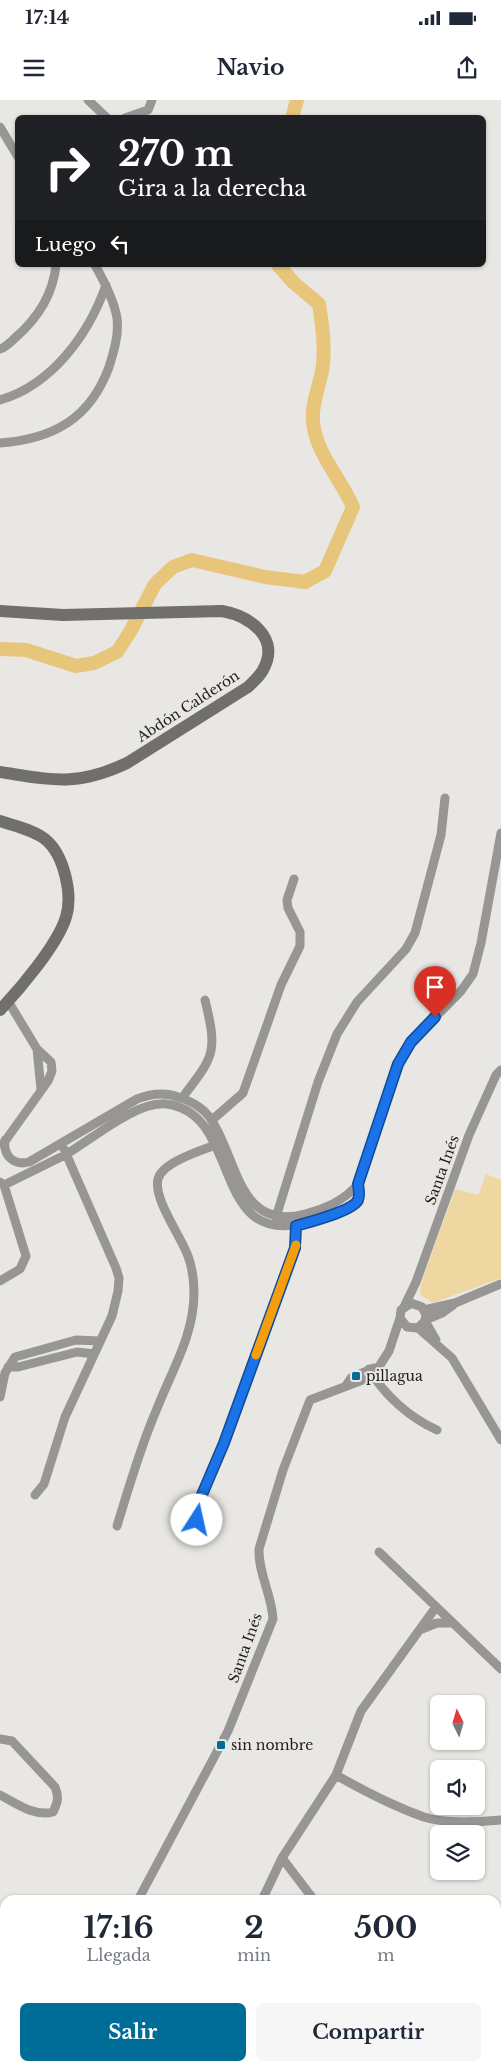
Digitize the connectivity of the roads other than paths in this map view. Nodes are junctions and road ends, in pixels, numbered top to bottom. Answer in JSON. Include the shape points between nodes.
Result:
{"nodes":[{"id":1,"x":88,"y":100,"type":"edge"},
{"id":2,"x":152,"y":100,"type":"edge"},
{"id":3,"x":104,"y":115,"type":"edge"},
{"id":4,"x":134,"y":115,"type":"edge"},
{"id":5,"x":0,"y":127,"type":"edge"},
{"id":6,"x":15,"y":152,"type":"edge"},
{"id":7,"x":56,"y":267,"type":"edge"},
{"id":8,"x":96,"y":267,"type":"edge"},
{"id":9,"x":106,"y":285,"type":"junction"},
{"id":10,"x":0,"y":349,"type":"edge"},
{"id":11,"x":0,"y":400,"type":"edge"},
{"id":12,"x":0,"y":443,"type":"edge"},
{"id":13,"x":0,"y":611,"type":"edge"},
{"id":14,"x":0,"y":772,"type":"edge"},
{"id":15,"x":445,"y":798,"type":"dead end"},
{"id":16,"x":0,"y":821,"type":"edge"},
{"id":17,"x":501,"y":833,"type":"edge"},
{"id":18,"x":294,"y":879,"type":"dead end"},
{"id":19,"x":205,"y":1000,"type":"dead end"},
{"id":20,"x":4,"y":1006,"type":"edge"},
{"id":21,"x":501,"y":1070,"type":"edge"},
{"id":22,"x":182,"y":1098,"type":"junction"},
{"id":23,"x":212,"y":1120,"type":"junction"},
{"id":24,"x":3,"y":1144,"type":"edge"},
{"id":25,"x":62,"y":1144,"type":"junction"},
{"id":26,"x":218,"y":1144,"type":"junction"},
{"id":27,"x":66,"y":1154,"type":"junction"},
{"id":28,"x":2,"y":1183,"type":"edge"},
{"id":29,"x":358,"y":1184,"type":"junction"},
{"id":30,"x":276,"y":1217,"type":"junction"},
{"id":31,"x":296,"y":1226,"type":"junction"},
{"id":32,"x":0,"y":1281,"type":"edge"},
{"id":33,"x":416,"y":1282,"type":"junction"},
{"id":34,"x":501,"y":1284,"type":"edge"},
{"id":35,"x":455,"y":1303,"type":"junction"},
{"id":36,"x":404,"y":1307,"type":"junction"},
{"id":37,"x":423,"y":1308,"type":"junction"},
{"id":38,"x":400,"y":1318,"type":"junction"},
{"id":39,"x":419,"y":1324,"type":"junction"},
{"id":40,"x":100,"y":1341,"type":"junction"},
{"id":41,"x":393,"y":1341,"type":"junction"},
{"id":42,"x":94,"y":1354,"type":"junction"},
{"id":43,"x":8,"y":1367,"type":"junction"},
{"id":44,"x":373,"y":1371,"type":"junction"},
{"id":45,"x":0,"y":1397,"type":"edge"},
{"id":46,"x":437,"y":1430,"type":"dead end"},
{"id":47,"x":501,"y":1440,"type":"edge"},
{"id":48,"x":36,"y":1494,"type":"dead end"},
{"id":49,"x":197,"y":1520,"type":"dead end"},
{"id":50,"x":117,"y":1526,"type":"dead end"},
{"id":51,"x":379,"y":1552,"type":"dead end"},
{"id":52,"x":436,"y":1607,"type":"junction"},
{"id":53,"x":453,"y":1623,"type":"junction"},
{"id":54,"x":419,"y":1631,"type":"junction"},
{"id":55,"x":501,"y":1669,"type":"edge"},
{"id":56,"x":0,"y":1739,"type":"edge"},
{"id":57,"x":336,"y":1775,"type":"junction"},
{"id":58,"x":0,"y":1795,"type":"edge"},
{"id":59,"x":501,"y":1820,"type":"edge"},
{"id":60,"x":282,"y":1858,"type":"junction"},
{"id":61,"x":141,"y":1895,"type":"edge"},
{"id":62,"x":264,"y":1895,"type":"edge"},
{"id":63,"x":310,"y":1895,"type":"edge"}],
"edges":[{"from":1,"to":3,"type":"street"},
{"from":2,"to":4,"type":"street","via":[[148,110]]},
{"from":5,"to":6,"type":"street"},
{"from":7,"to":10,"type":"street","via":[[42,308],[30,325]]},
{"from":8,"to":9,"type":"street"},
{"from":9,"to":11,"type":"street","via":[[86,328],[46,377]]},
{"from":9,"to":12,"type":"street","via":[[116,317],[117,337],[99,390],[76,418],[62,427],[34,438]]},
{"from":13,"to":14,"type":"street","name":"Abdón Calderón","via":[[63,615],[137,611],[239,614],[262,632],[267,662],[248,687],[106,773],[62,781]]},
{"from":15,"to":30,"type":"street","via":[[442,835],[415,933],[406,949],[356,1002],[337,1034],[315,1091]]},
{"from":16,"to":20,"type":"street","via":[[45,839],[62,862],[68,902],[67,917],[56,939]]},
{"from":17,"to":29,"type":"street","via":[[481,943],[472,974],[461,991],[411,1042],[398,1064]]},
{"from":18,"to":23,"type":"street","via":[[288,908],[300,932],[300,946],[281,985],[243,1093]]},
{"from":19,"to":22,"type":"street","via":[[211,1024],[212,1051],[208,1064]]},
{"from":20,"to":24,"type":"street","via":[[51,1062],[52,1071]]},
{"from":21,"to":33,"type":"street","name":"Santa Inés","via":[[469,1135]]},
{"from":22,"to":23,"type":"street"},
{"from":22,"to":25,"type":"street","via":[[161,1094],[144,1096]]},
{"from":23,"to":26,"type":"street"},
{"from":24,"to":25,"type":"street","via":[[8,1157],[21,1163]]},
{"from":25,"to":27,"type":"street"},
{"from":26,"to":27,"type":"street","via":[[190,1112],[158,1104],[139,1110]]},
{"from":26,"to":30,"type":"street","via":[[249,1198],[263,1212]]},
{"from":26,"to":31,"type":"street","via":[[242,1204],[251,1214],[276,1227]]},
{"from":26,"to":50,"type":"street","via":[[170,1166],[158,1180],[158,1192],[188,1255],[194,1291],[192,1324],[144,1441]]},
{"from":27,"to":28,"type":"street"},
{"from":27,"to":40,"type":"street","via":[[119,1278],[117,1303]]},
{"from":28,"to":32,"type":"street","via":[[26,1256],[20,1270]]},
{"from":29,"to":30,"type":"street","via":[[345,1198],[315,1211],[286,1218]]},
{"from":29,"to":31,"type":"street","via":[[358,1200],[352,1207]]},
{"from":31,"to":49,"type":"street","via":[[295,1248],[201,1497]]},
{"from":33,"to":36,"type":"street","name":"Santa Inés"},
{"from":33,"to":37,"type":"street"},
{"from":34,"to":35,"type":"street"},
{"from":35,"to":37,"type":"street"},
{"from":35,"to":39,"type":"street"},
{"from":36,"to":37,"type":"street","via":[[415,1303]]},
{"from":36,"to":38,"type":"street"},
{"from":37,"to":39,"type":"street"},
{"from":38,"to":39,"type":"street","via":[[403,1325]]},
{"from":38,"to":41,"type":"street"},
{"from":39,"to":41,"type":"street"},
{"from":39,"to":47,"type":"street","via":[[452,1358]]},
{"from":40,"to":42,"type":"street"},
{"from":40,"to":43,"type":"street","via":[[76,1340],[15,1357]]},
{"from":41,"to":44,"type":"street"},
{"from":42,"to":43,"type":"street","via":[[77,1352]]},
{"from":42,"to":48,"type":"street","via":[[65,1417],[44,1484]]},
{"from":43,"to":45,"type":"street"},
{"from":44,"to":46,"type":"street","via":[[388,1395],[418,1422]]},
{"from":44,"to":61,"type":"street","name":"Santa Inés","via":[[354,1385],[347,1384],[310,1400],[283,1470],[259,1549],[273,1619],[228,1731]]},
{"from":51,"to":52,"type":"street"},
{"from":52,"to":53,"type":"street"},
{"from":52,"to":54,"type":"street"},
{"from":53,"to":54,"type":"street","via":[[437,1623]]},
{"from":53,"to":55,"type":"street"},
{"from":54,"to":57,"type":"street","via":[[361,1712]]},
{"from":56,"to":58,"type":"street","via":[[12,1741],[55,1787],[58,1803],[53,1812],[35,1813]]},
{"from":57,"to":59,"type":"street","via":[[425,1818],[478,1822]]},
{"from":57,"to":60,"type":"street"},
{"from":60,"to":62,"type":"street"},
{"from":60,"to":63,"type":"street"}]}
